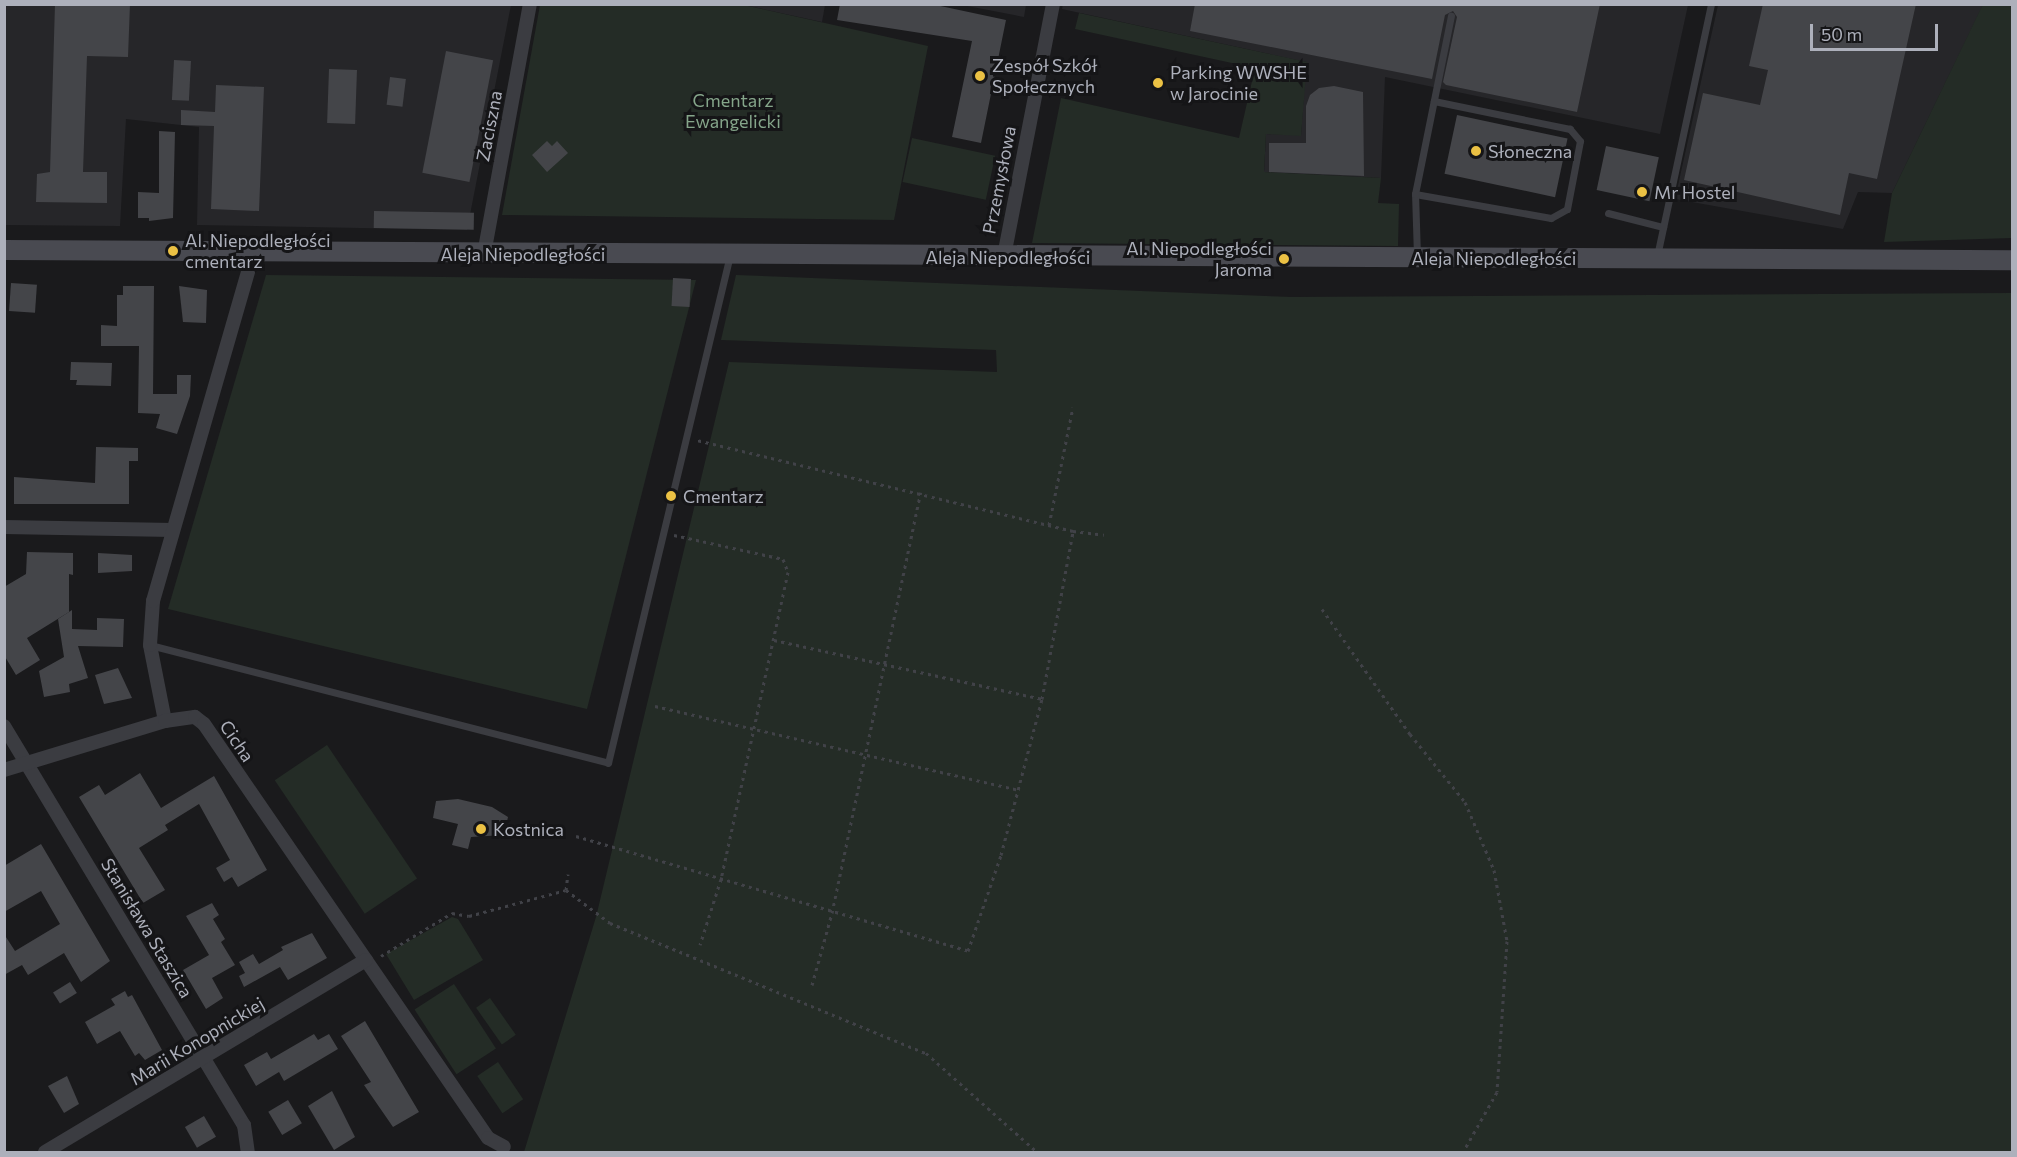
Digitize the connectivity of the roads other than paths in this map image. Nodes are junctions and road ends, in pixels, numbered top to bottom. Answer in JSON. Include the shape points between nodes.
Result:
{"nodes":[{"id":1,"x":530,"y":4,"type":"edge"},
{"id":2,"x":1053,"y":4,"type":"edge"},
{"id":3,"x":1711,"y":4,"type":"edge"},
{"id":4,"x":1451,"y":16,"type":"dead end"},
{"id":5,"x":1434,"y":101,"type":"junction"},
{"id":6,"x":1415,"y":194,"type":"junction"},
{"id":7,"x":1608,"y":213,"type":"dead end"},
{"id":8,"x":1663,"y":227,"type":"junction"},
{"id":9,"x":4,"y":250,"type":"edge"},
{"id":10,"x":254,"y":252,"type":"junction"},
{"id":11,"x":484,"y":254,"type":"junction"},
{"id":12,"x":730,"y":255,"type":"junction"},
{"id":13,"x":1004,"y":256,"type":"junction"},
{"id":14,"x":1417,"y":258,"type":"junction"},
{"id":15,"x":1656,"y":258,"type":"junction"},
{"id":16,"x":2013,"y":260,"type":"edge"},
{"id":17,"x":4,"y":527,"type":"edge"},
{"id":18,"x":173,"y":530,"type":"junction"},
{"id":19,"x":150,"y":645,"type":"junction"},
{"id":20,"x":165,"y":721,"type":"junction"},
{"id":21,"x":4,"y":726,"type":"edge"},
{"id":22,"x":25,"y":762,"type":"junction"},
{"id":23,"x":4,"y":770,"type":"edge"},
{"id":24,"x":366,"y":960,"type":"junction"},
{"id":25,"x":204,"y":1059,"type":"junction"},
{"id":26,"x":504,"y":1147,"type":"dead end"},
{"id":27,"x":45,"y":1152,"type":"edge"},
{"id":28,"x":248,"y":1152,"type":"edge"}],
"edges":[{"from":1,"to":11,"type":"street","name":"Zaciszna"},
{"from":2,"to":13,"type":"street","name":"Przemysłowa"},
{"from":3,"to":8,"type":"lane"},
{"from":4,"to":5,"type":"lane"},
{"from":5,"to":6,"type":"lane"},
{"from":5,"to":6,"type":"lane","via":[[1570,129],[1580,141],[1567,209],[1551,218]]},
{"from":6,"to":14,"type":"lane"},
{"from":7,"to":8,"type":"lane"},
{"from":8,"to":15,"type":"lane"},
{"from":9,"to":10,"type":"main road","name":"Aleja Niepodległości"},
{"from":10,"to":11,"type":"main road","name":"Aleja Niepodległości"},
{"from":10,"to":18,"type":"street"},
{"from":11,"to":12,"type":"main road","name":"Aleja Niepodległości"},
{"from":12,"to":13,"type":"main road","name":"Aleja Niepodległości"},
{"from":12,"to":19,"type":"lane","via":[[608,763]]},
{"from":13,"to":14,"type":"main road","name":"Aleja Niepodległości"},
{"from":14,"to":15,"type":"main road","name":"Aleja Niepodległości"},
{"from":15,"to":16,"type":"main road","name":"Aleja Niepodległości"},
{"from":17,"to":18,"type":"street"},
{"from":18,"to":19,"type":"street","via":[[153,601]]},
{"from":19,"to":20,"type":"street"},
{"from":20,"to":22,"type":"street","name":"Cicha"},
{"from":20,"to":24,"type":"street","name":"Cicha","via":[[185,716],[204,724]]},
{"from":21,"to":22,"type":"street","name":"Stanisława Staszica"},
{"from":22,"to":23,"type":"street","name":"Cicha"},
{"from":22,"to":25,"type":"street","name":"Stanisława Staszica"},
{"from":24,"to":25,"type":"street","name":"Marii Konopnickiej"},
{"from":24,"to":26,"type":"street","name":"Cicha","via":[[488,1138]]},
{"from":25,"to":27,"type":"street","name":"Marii Konopnickiej"},
{"from":25,"to":28,"type":"street","name":"Stanisława Staszica","via":[[244,1125]]}]}
